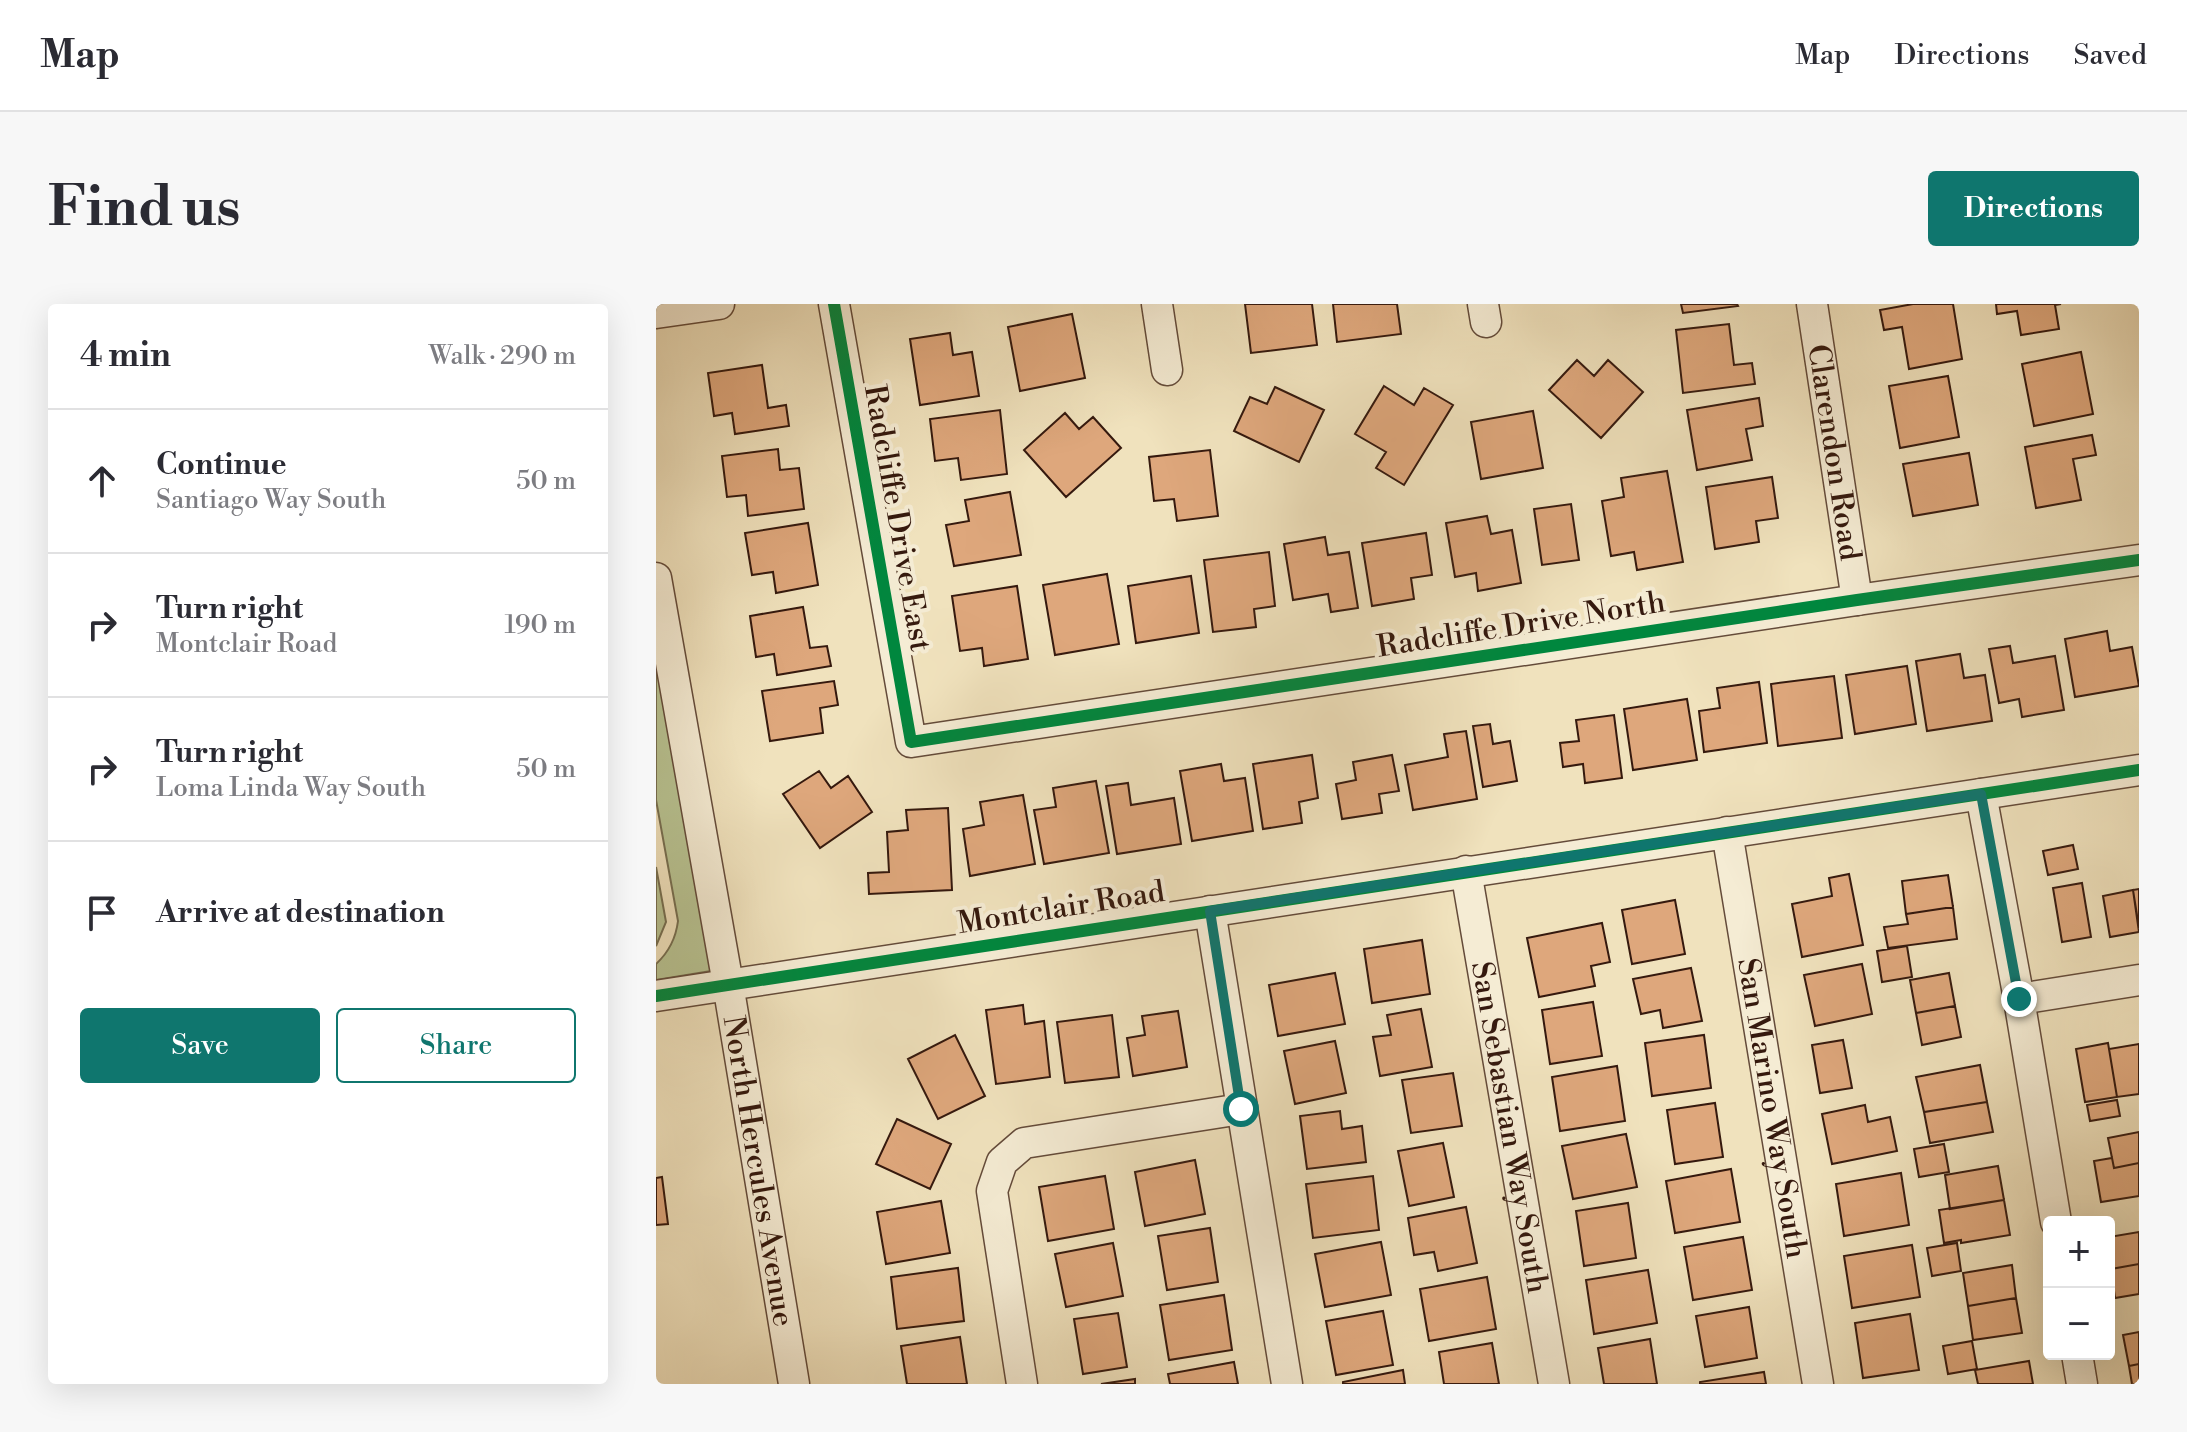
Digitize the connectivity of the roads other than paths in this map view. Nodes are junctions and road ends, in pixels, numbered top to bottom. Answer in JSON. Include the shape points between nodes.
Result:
{"nodes":[{"id":1,"x":719,"y":304,"type":"edge"},
{"id":2,"x":834,"y":304,"type":"edge"},
{"id":3,"x":1157,"y":304,"type":"edge"},
{"id":4,"x":1812,"y":304,"type":"edge"},
{"id":5,"x":656,"y":313,"type":"edge"},
{"id":6,"x":1167,"y":370,"type":"dead end"},
{"id":7,"x":2139,"y":560,"type":"edge"},
{"id":8,"x":656,"y":578,"type":"edge"},
{"id":9,"x":1857,"y":600,"type":"junction"},
{"id":10,"x":911,"y":742,"type":"joint"},
{"id":11,"x":2139,"y":770,"type":"edge"},
{"id":12,"x":1981,"y":794,"type":"junction"},
{"id":13,"x":1727,"y":832,"type":"junction"},
{"id":14,"x":1466,"y":871,"type":"junction"},
{"id":15,"x":1210,"y":911,"type":"junction"},
{"id":16,"x":2139,"y":980,"type":"edge"},
{"id":17,"x":728,"y":984,"type":"junction"},
{"id":18,"x":656,"y":996,"type":"edge"},
{"id":19,"x":2019,"y":999,"type":"junction"},
{"id":20,"x":1241,"y":1109,"type":"junction"},
{"id":21,"x":2055,"y":1216,"type":"edge"},
{"id":22,"x":2078,"y":1360,"type":"edge"},
{"id":23,"x":794,"y":1384,"type":"edge"},
{"id":24,"x":1022,"y":1384,"type":"edge"},
{"id":25,"x":1287,"y":1384,"type":"edge"},
{"id":26,"x":1554,"y":1384,"type":"edge"},
{"id":27,"x":1818,"y":1384,"type":"edge"},
{"id":28,"x":2082,"y":1384,"type":"edge"}],
"edges":[{"from":1,"to":5,"type":"street"},
{"from":2,"to":10,"type":"street","name":"Radcliffe Drive East"},
{"from":3,"to":6,"type":"street"},
{"from":4,"to":9,"type":"street","name":"Clarendon Road"},
{"from":7,"to":9,"type":"street","name":"Radcliffe Drive North"},
{"from":8,"to":17,"type":"street","name":"North Hercules Avenue"},
{"from":9,"to":10,"type":"street","name":"Radcliffe Drive North"},
{"from":11,"to":12,"type":"street","name":"Montclair Road"},
{"from":12,"to":13,"type":"street","name":"Montclair Road"},
{"from":12,"to":19,"type":"street"},
{"from":13,"to":14,"type":"street","name":"Montclair Road"},
{"from":13,"to":27,"type":"street","name":"San Marino Way South"},
{"from":14,"to":15,"type":"street","name":"Montclair Road"},
{"from":14,"to":26,"type":"street","name":"San Sebastian Way South"},
{"from":15,"to":17,"type":"street","name":"Montclair Road"},
{"from":15,"to":20,"type":"street"},
{"from":16,"to":19,"type":"street"},
{"from":17,"to":18,"type":"street","name":"Montclair Road"},
{"from":17,"to":23,"type":"street","name":"North Hercules Avenue"},
{"from":19,"to":21,"type":"street"},
{"from":20,"to":24,"type":"street","via":[[1024,1143],[1002,1162],[992,1191]]},
{"from":20,"to":25,"type":"street"},
{"from":22,"to":28,"type":"street"}]}
